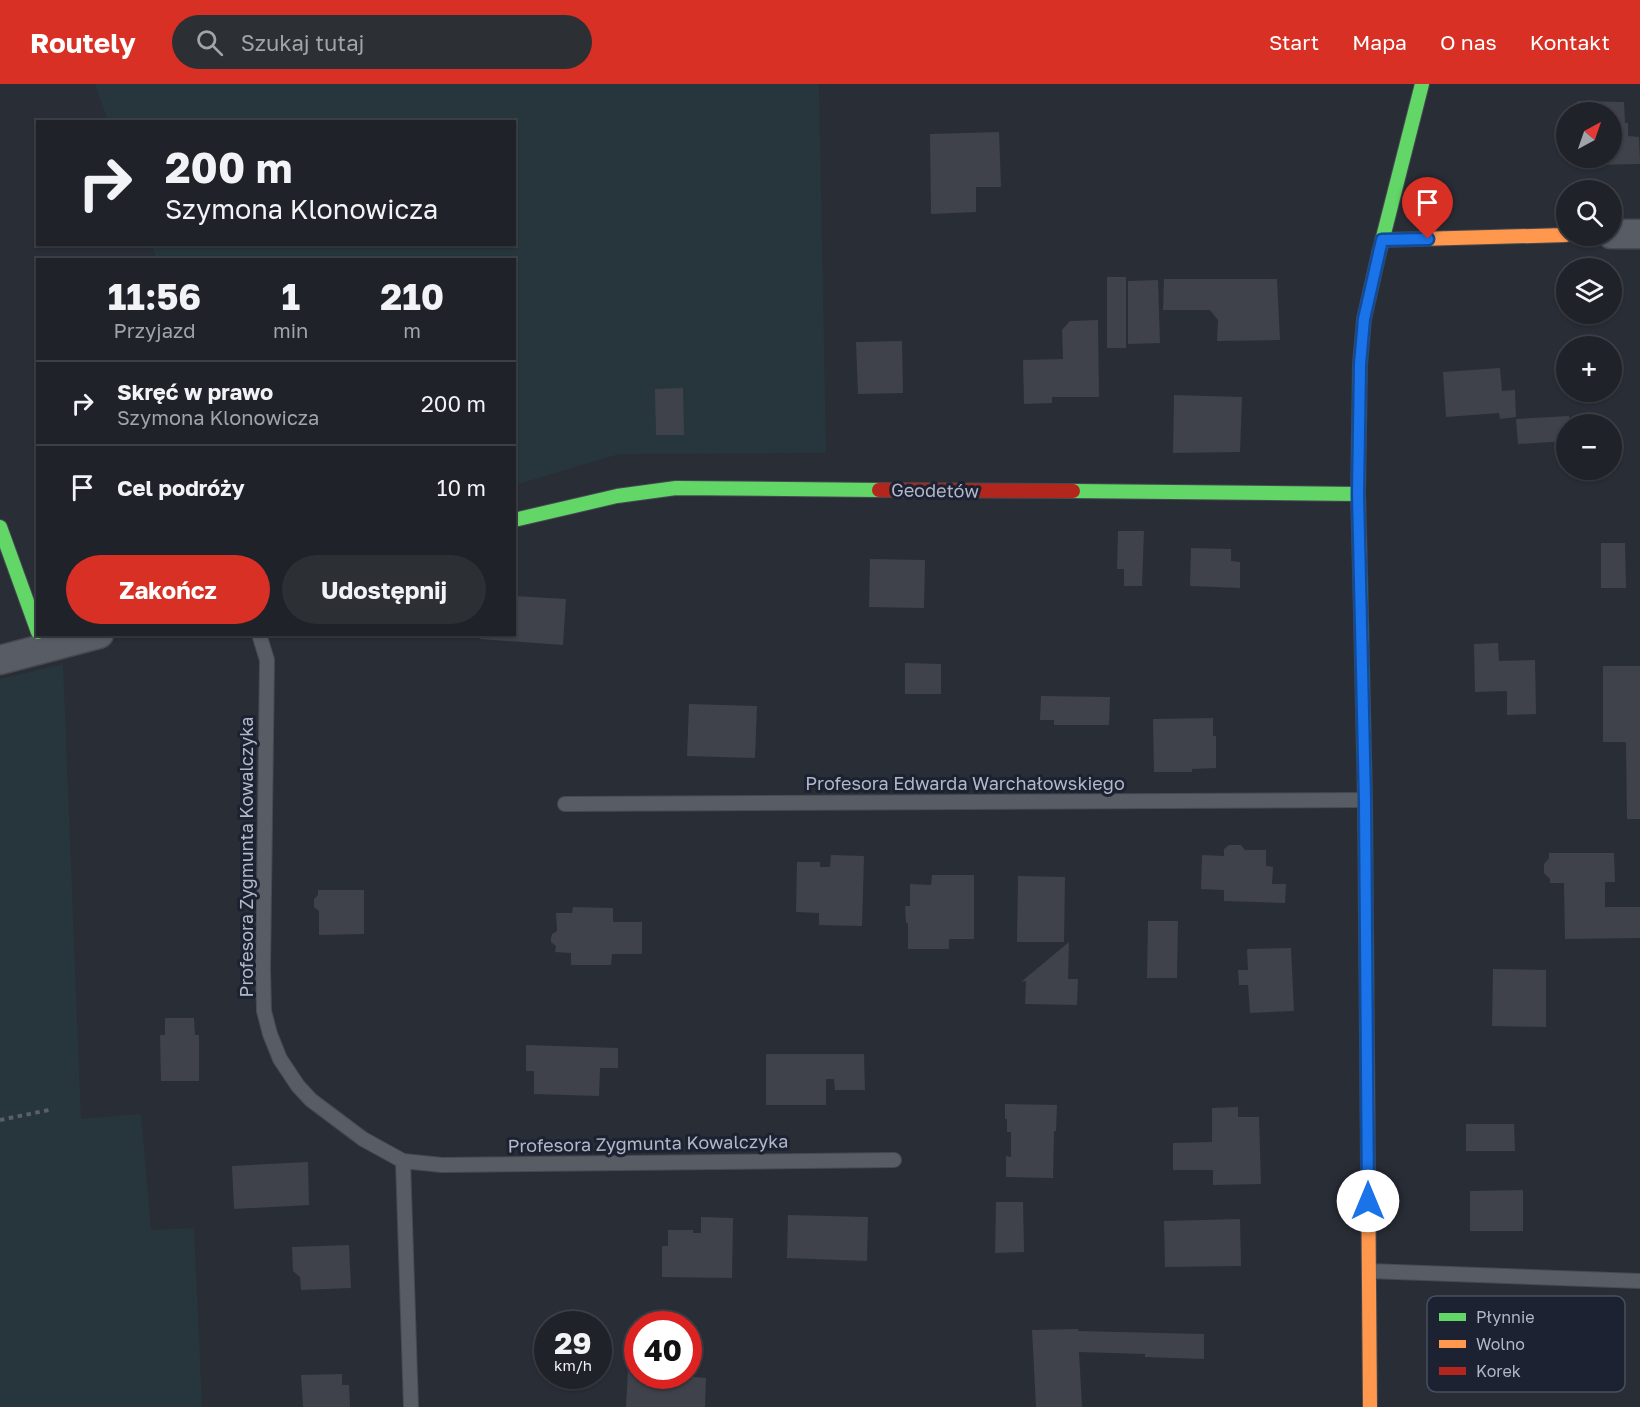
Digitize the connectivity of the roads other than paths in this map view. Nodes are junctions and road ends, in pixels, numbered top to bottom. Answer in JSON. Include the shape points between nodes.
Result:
{"nodes":[{"id":1,"x":1422,"y":84,"type":"edge"},
{"id":2,"x":1622,"y":234,"type":"edge"},
{"id":3,"x":1640,"y":234,"type":"edge"},
{"id":4,"x":1556,"y":236,"type":"edge"},
{"id":5,"x":1382,"y":240,"type":"junction"},
{"id":6,"x":1358,"y":494,"type":"junction"},
{"id":7,"x":516,"y":520,"type":"edge"},
{"id":8,"x":0,"y":527,"type":"edge"},
{"id":9,"x":36,"y":627,"type":"edge"},
{"id":10,"x":70,"y":636,"type":"edge"},
{"id":11,"x":260,"y":636,"type":"edge"},
{"id":12,"x":40,"y":638,"type":"edge"},
{"id":13,"x":0,"y":660,"type":"edge"},
{"id":14,"x":1365,"y":800,"type":"junction"},
{"id":15,"x":565,"y":804,"type":"dead end"},
{"id":16,"x":894,"y":1160,"type":"dead end"},
{"id":17,"x":404,"y":1161,"type":"junction"},
{"id":18,"x":1369,"y":1271,"type":"junction"},
{"id":19,"x":1640,"y":1281,"type":"edge"},
{"id":20,"x":411,"y":1407,"type":"edge"},
{"id":21,"x":1370,"y":1407,"type":"edge"}],
"edges":[{"from":1,"to":5,"type":"street"},
{"from":2,"to":3,"type":"street"},
{"from":4,"to":5,"type":"street"},
{"from":5,"to":6,"type":"street","via":[[1364,319]]},
{"from":6,"to":7,"type":"street","name":"Geodetów","via":[[676,488],[617,496]]},
{"from":6,"to":14,"type":"street"},
{"from":8,"to":9,"type":"street"},
{"from":10,"to":12,"type":"street"},
{"from":11,"to":17,"type":"lane","name":"Profesora Zygmunta Kowalczyka","via":[[267,660],[263,970],[264,1011],[270,1034],[280,1059],[311,1100],[363,1139]]},
{"from":12,"to":13,"type":"street"},
{"from":14,"to":15,"type":"lane","name":"Profesora Edwarda Warchałowskiego"},
{"from":14,"to":18,"type":"street"},
{"from":16,"to":17,"type":"lane","name":"Profesora Zygmunta Kowalczyka","via":[[442,1165]]},
{"from":17,"to":20,"type":"lane"},
{"from":18,"to":19,"type":"lane"},
{"from":18,"to":21,"type":"street"}]}
